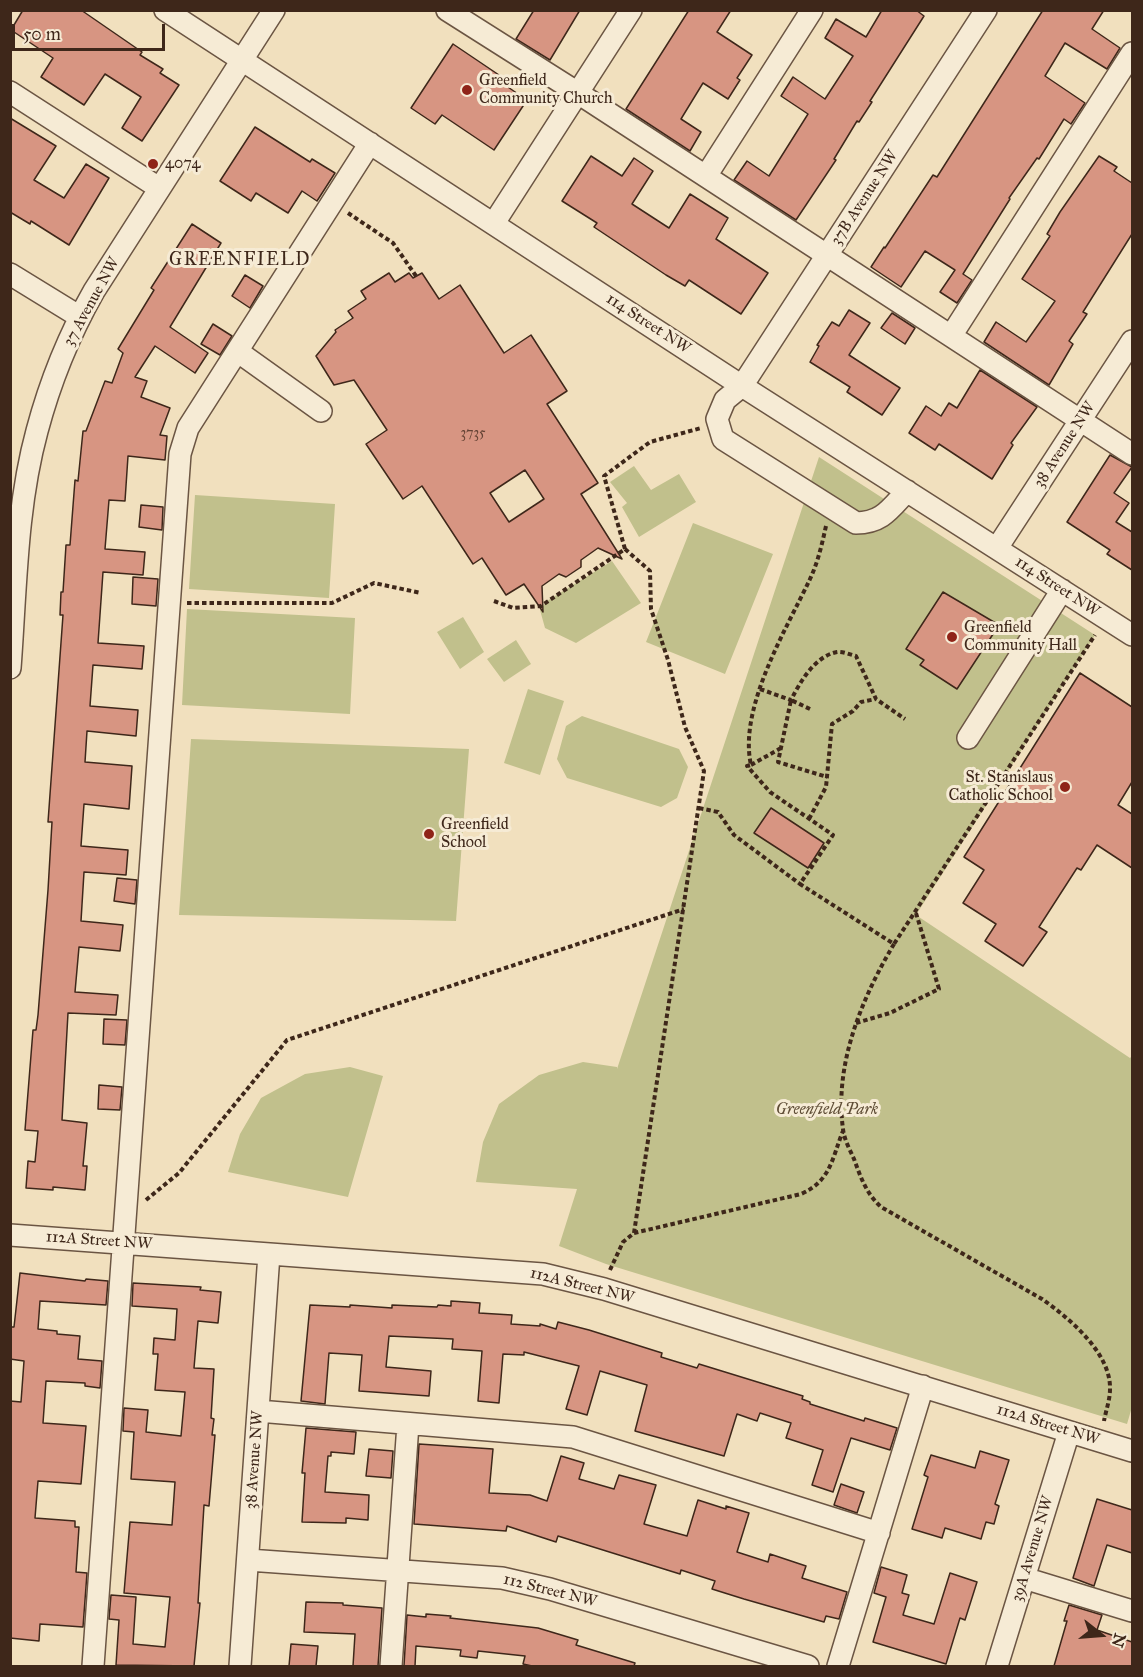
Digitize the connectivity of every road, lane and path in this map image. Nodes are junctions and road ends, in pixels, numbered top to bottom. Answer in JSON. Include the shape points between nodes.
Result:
{"nodes":[{"id":1,"x":165,"y":10,"type":"edge"},
{"id":2,"x":274,"y":10,"type":"edge"},
{"id":3,"x":447,"y":10,"type":"edge"},
{"id":4,"x":632,"y":10,"type":"edge"},
{"id":5,"x":812,"y":10,"type":"edge"},
{"id":6,"x":987,"y":10,"type":"edge"},
{"id":7,"x":1132,"y":53,"type":"edge"},
{"id":8,"x":242,"y":60,"type":"junction"},
{"id":9,"x":10,"y":92,"type":"edge"},
{"id":10,"x":578,"y":93,"type":"junction"},
{"id":11,"x":370,"y":143,"type":"junction"},
{"id":12,"x":706,"y":176,"type":"junction"},
{"id":13,"x":159,"y":188,"type":"junction"},
{"id":14,"x":332,"y":203,"type":"junction"},
{"id":15,"x":494,"y":223,"type":"junction"},
{"id":16,"x":828,"y":255,"type":"junction"},
{"id":17,"x":10,"y":274,"type":"edge"},
{"id":18,"x":416,"y":276,"type":"dead end"},
{"id":19,"x":80,"y":317,"type":"junction"},
{"id":20,"x":951,"y":336,"type":"junction"},
{"id":21,"x":1132,"y":341,"type":"edge"},
{"id":22,"x":237,"y":351,"type":"junction"},
{"id":23,"x":742,"y":386,"type":"junction"},
{"id":24,"x":321,"y":411,"type":"dead end"},
{"id":25,"x":1080,"y":421,"type":"junction"},
{"id":26,"x":705,"y":426,"type":"dead end"},
{"id":27,"x":1132,"y":454,"type":"edge"},
{"id":28,"x":907,"y":491,"type":"junction"},
{"id":29,"x":827,"y":522,"type":"dead end"},
{"id":30,"x":997,"y":548,"type":"junction"},
{"id":31,"x":625,"y":549,"type":"junction"},
{"id":32,"x":1062,"y":590,"type":"junction"},
{"id":33,"x":422,"y":593,"type":"dead end"},
{"id":34,"x":494,"y":601,"type":"dead end"},
{"id":35,"x":169,"y":604,"type":"junction"},
{"id":36,"x":1095,"y":635,"type":"dead end"},
{"id":37,"x":1132,"y":635,"type":"edge"},
{"id":38,"x":11,"y":666,"type":"edge"},
{"id":39,"x":760,"y":689,"type":"junction"},
{"id":40,"x":876,"y":699,"type":"junction"},
{"id":41,"x":791,"y":700,"type":"junction"},
{"id":42,"x":810,"y":709,"type":"dead end"},
{"id":43,"x":905,"y":719,"type":"dead end"},
{"id":44,"x":968,"y":738,"type":"dead end"},
{"id":45,"x":782,"y":747,"type":"junction"},
{"id":46,"x":751,"y":765,"type":"junction"},
{"id":47,"x":827,"y":777,"type":"junction"},
{"id":48,"x":699,"y":807,"type":"junction"},
{"id":49,"x":808,"y":820,"type":"junction"},
{"id":50,"x":800,"y":884,"type":"junction"},
{"id":51,"x":684,"y":909,"type":"junction"},
{"id":52,"x":916,"y":912,"type":"junction"},
{"id":53,"x":894,"y":944,"type":"junction"},
{"id":54,"x":856,"y":1023,"type":"junction"},
{"id":55,"x":843,"y":1130,"type":"junction"},
{"id":56,"x":142,"y":1205,"type":"dead end"},
{"id":57,"x":634,"y":1233,"type":"junction"},
{"id":58,"x":10,"y":1235,"type":"edge"},
{"id":59,"x":124,"y":1243,"type":"junction"},
{"id":60,"x":269,"y":1254,"type":"junction"},
{"id":61,"x":610,"y":1270,"type":"dead end"},
{"id":62,"x":923,"y":1386,"type":"junction"},
{"id":63,"x":258,"y":1411,"type":"junction"},
{"id":64,"x":1104,"y":1421,"type":"dead end"},
{"id":65,"x":408,"y":1424,"type":"junction"},
{"id":66,"x":1069,"y":1432,"type":"junction"},
{"id":67,"x":1132,"y":1451,"type":"edge"},
{"id":68,"x":879,"y":1533,"type":"junction"},
{"id":69,"x":248,"y":1560,"type":"junction"},
{"id":70,"x":398,"y":1570,"type":"junction"},
{"id":71,"x":1024,"y":1578,"type":"junction"},
{"id":72,"x":1132,"y":1611,"type":"edge"},
{"id":73,"x":93,"y":1666,"type":"edge"},
{"id":74,"x":240,"y":1666,"type":"edge"},
{"id":75,"x":391,"y":1666,"type":"edge"},
{"id":76,"x":808,"y":1666,"type":"edge"},
{"id":77,"x":838,"y":1666,"type":"edge"},
{"id":78,"x":997,"y":1666,"type":"edge"}],
"edges":[{"from":1,"to":8,"type":"street","name":"114 Street NW"},
{"from":2,"to":8,"type":"street","name":"37 Avenue NW"},
{"from":3,"to":10,"type":"street"},
{"from":4,"to":10,"type":"street"},
{"from":5,"to":12,"type":"street"},
{"from":6,"to":16,"type":"street","name":"37B Avenue NW"},
{"from":7,"to":20,"type":"street"},
{"from":8,"to":11,"type":"street","name":"114 Street NW"},
{"from":8,"to":13,"type":"street","name":"37 Avenue NW"},
{"from":9,"to":13,"type":"street"},
{"from":10,"to":12,"type":"street"},
{"from":10,"to":15,"type":"street"},
{"from":11,"to":14,"type":"street"},
{"from":11,"to":15,"type":"street","name":"114 Street NW"},
{"from":12,"to":16,"type":"street"},
{"from":13,"to":19,"type":"street","name":"37 Avenue NW"},
{"from":14,"to":18,"type":"path","via":[[393,243]]},
{"from":14,"to":22,"type":"street"},
{"from":15,"to":23,"type":"street","name":"114 Street NW"},
{"from":16,"to":20,"type":"street"},
{"from":16,"to":23,"type":"street","name":"37B Avenue NW"},
{"from":17,"to":19,"type":"street"},
{"from":19,"to":38,"type":"street","name":"37 Avenue NW","via":[[52,383],[30,463],[20,533]]},
{"from":20,"to":25,"type":"street"},
{"from":21,"to":25,"type":"street","name":"38 Avenue NW"},
{"from":22,"to":24,"type":"street"},
{"from":22,"to":35,"type":"street","via":[[183,441]]},
{"from":23,"to":28,"type":"street","name":"114 Street NW"},
{"from":23,"to":28,"type":"street","name":"37B Avenue NW","via":[[725,400],[717,419],[723,439],[856,523],[880,518]]},
{"from":25,"to":27,"type":"street"},
{"from":25,"to":30,"type":"street","name":"38 Avenue NW"},
{"from":26,"to":31,"type":"path","via":[[650,442],[604,476]]},
{"from":28,"to":30,"type":"street","name":"114 Street NW"},
{"from":29,"to":39,"type":"path","via":[[815,567]]},
{"from":30,"to":32,"type":"street","name":"114 Street NW"},
{"from":31,"to":34,"type":"path","via":[[542,606],[513,608]]},
{"from":31,"to":48,"type":"path","via":[[651,571],[651,609],[685,727],[704,771]]},
{"from":32,"to":37,"type":"street","name":"114 Street NW"},
{"from":32,"to":44,"type":"street"},
{"from":33,"to":35,"type":"path","via":[[374,584],[332,603]]},
{"from":35,"to":59,"type":"street"},
{"from":36,"to":52,"type":"path"},
{"from":39,"to":41,"type":"path"},
{"from":39,"to":46,"type":"path","via":[[748,752]]},
{"from":40,"to":41,"type":"path","via":[[856,656],[838,651],[821,660],[801,681]]},
{"from":40,"to":43,"type":"path"},
{"from":40,"to":47,"type":"path","via":[[861,702],[832,724]]},
{"from":41,"to":42,"type":"path"},
{"from":41,"to":45,"type":"path"},
{"from":45,"to":46,"type":"path"},
{"from":45,"to":47,"type":"path","via":[[778,762]]},
{"from":46,"to":49,"type":"path","via":[[747,766],[771,792]]},
{"from":47,"to":49,"type":"path","via":[[826,787]]},
{"from":48,"to":50,"type":"path","via":[[718,812],[734,835]]},
{"from":48,"to":51,"type":"path"},
{"from":49,"to":50,"type":"path","via":[[832,835]]},
{"from":50,"to":53,"type":"path"},
{"from":51,"to":56,"type":"path","via":[[287,1040],[179,1173]]},
{"from":51,"to":57,"type":"path"},
{"from":52,"to":53,"type":"path"},
{"from":52,"to":54,"type":"path","via":[[939,989],[890,1013]]},
{"from":53,"to":54,"type":"path"},
{"from":54,"to":55,"type":"path","via":[[844,1075]]},
{"from":55,"to":57,"type":"path","via":[[827,1174],[812,1189]]},
{"from":55,"to":64,"type":"path","via":[[864,1187],[881,1207],[1042,1299],[1083,1334],[1100,1356],[1109,1378]]},
{"from":57,"to":61,"type":"path","via":[[622,1242]]},
{"from":58,"to":59,"type":"street","name":"112A Street NW"},
{"from":59,"to":60,"type":"street","name":"112A Street NW"},
{"from":59,"to":73,"type":"street"},
{"from":60,"to":62,"type":"street","name":"112A Street NW","via":[[543,1274]]},
{"from":60,"to":63,"type":"street","name":"38 Avenue NW"},
{"from":62,"to":66,"type":"street","name":"112A Street NW"},
{"from":62,"to":68,"type":"street"},
{"from":63,"to":65,"type":"street"},
{"from":63,"to":69,"type":"street","name":"38 Avenue NW"},
{"from":65,"to":68,"type":"street","via":[[573,1437]]},
{"from":65,"to":70,"type":"street"},
{"from":66,"to":67,"type":"street","name":"112A Street NW"},
{"from":66,"to":71,"type":"street","name":"39A Avenue NW"},
{"from":68,"to":77,"type":"street"},
{"from":69,"to":70,"type":"street","name":"112 Street NW"},
{"from":69,"to":74,"type":"street","name":"38 Avenue NW"},
{"from":70,"to":75,"type":"street"},
{"from":70,"to":76,"type":"street","name":"112 Street NW","via":[[527,1583]]},
{"from":71,"to":72,"type":"street"},
{"from":71,"to":78,"type":"street","name":"39A Avenue NW"}]}
